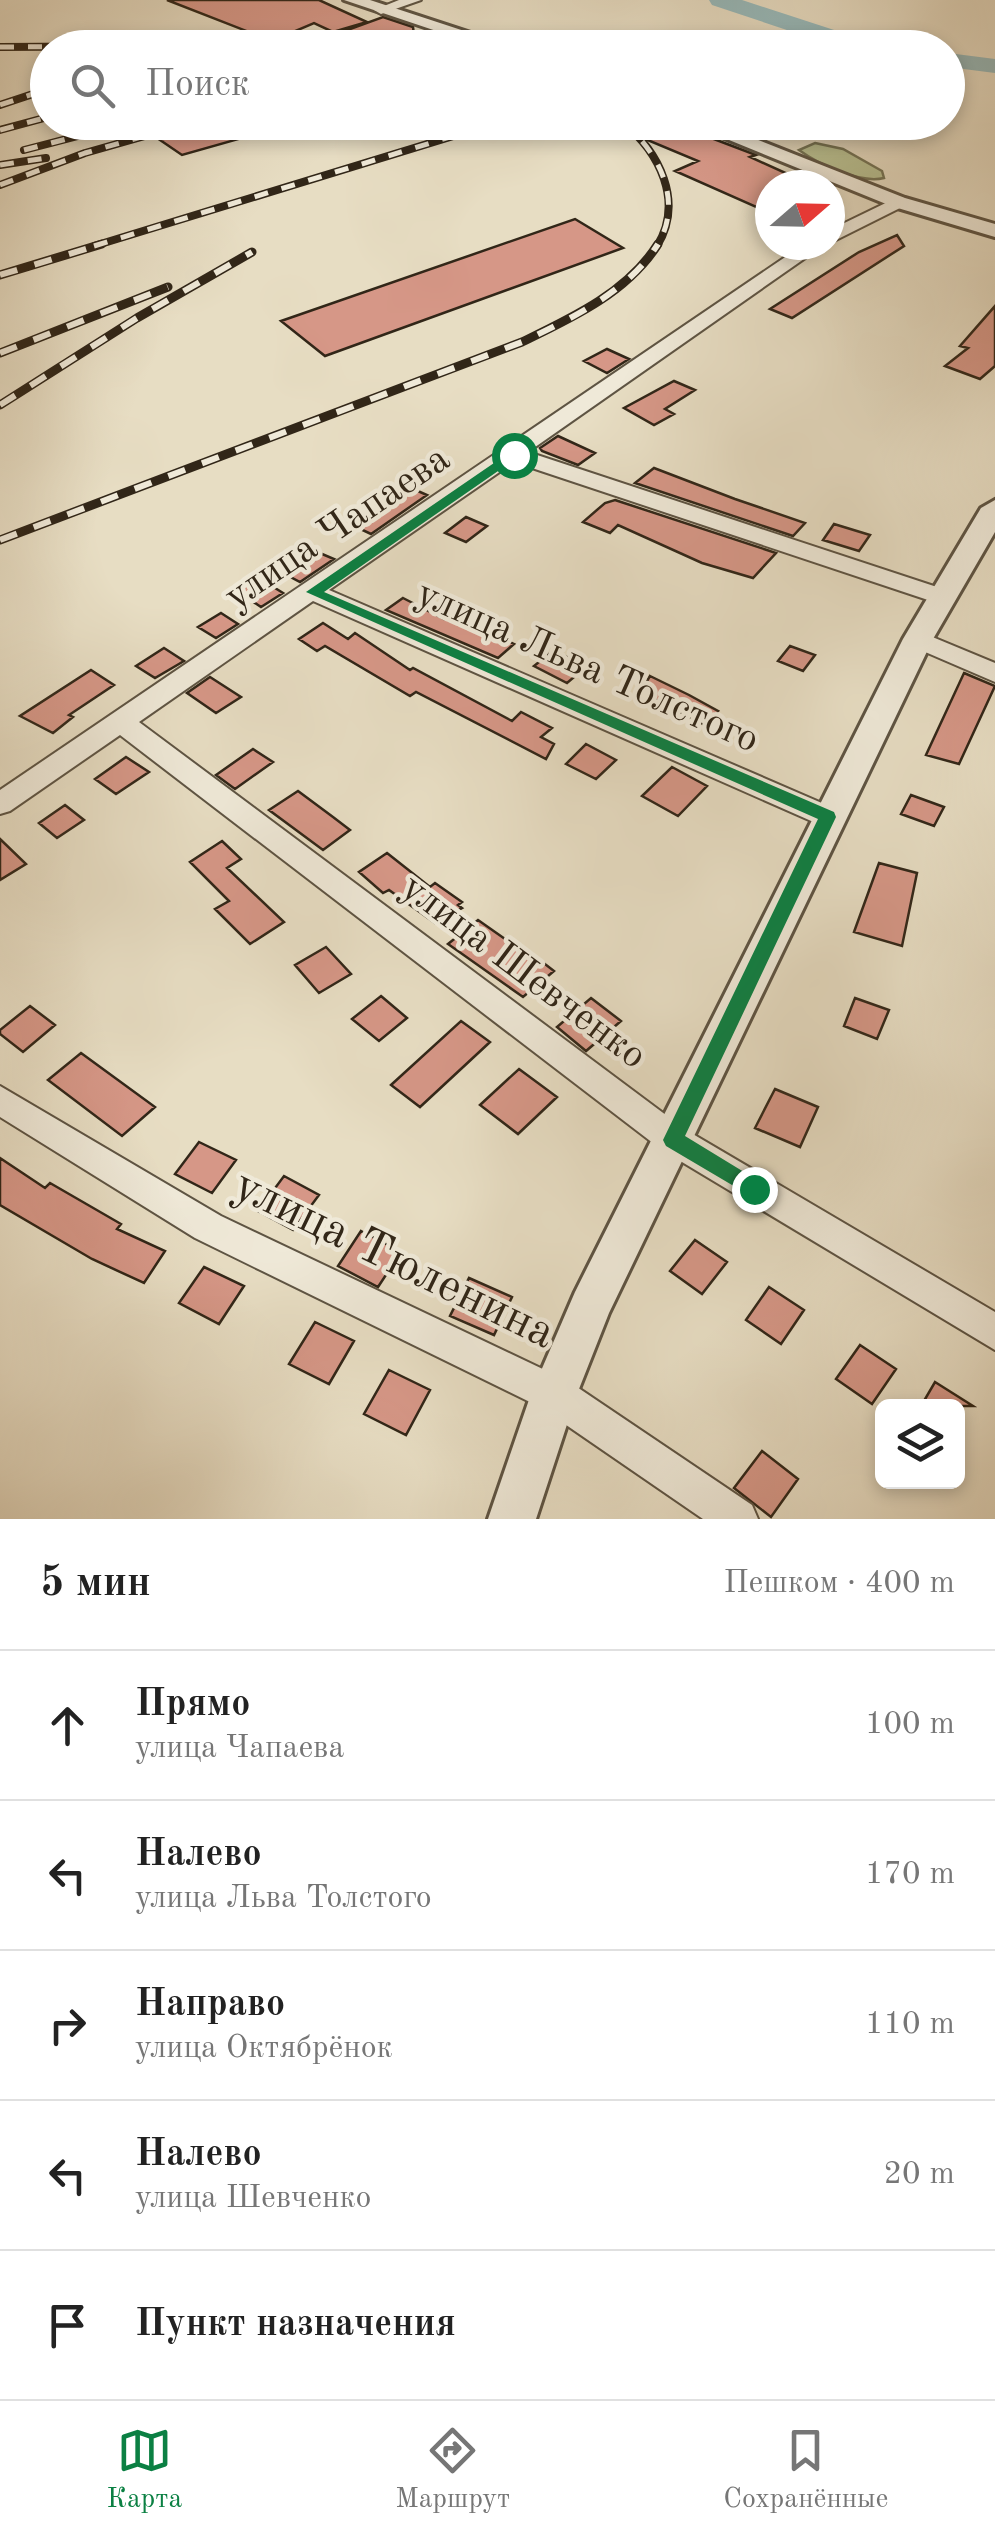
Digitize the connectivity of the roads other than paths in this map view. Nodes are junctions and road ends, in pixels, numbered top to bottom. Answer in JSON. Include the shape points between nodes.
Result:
{"nodes":[{"id":1,"x":352,"y":0,"type":"edge"},
{"id":2,"x":414,"y":0,"type":"edge"},
{"id":3,"x":381,"y":10,"type":"junction"},
{"id":4,"x":447,"y":30,"type":"edge"},
{"id":5,"x":740,"y":140,"type":"edge"},
{"id":6,"x":898,"y":202,"type":"junction"},
{"id":7,"x":845,"y":230,"type":"edge"},
{"id":8,"x":995,"y":231,"type":"edge"},
{"id":9,"x":794,"y":260,"type":"edge"},
{"id":10,"x":514,"y":455,"type":"junction"},
{"id":11,"x":995,"y":508,"type":"edge"},
{"id":12,"x":313,"y":592,"type":"junction"},
{"id":13,"x":940,"y":596,"type":"junction"},
{"id":14,"x":918,"y":640,"type":"junction"},
{"id":15,"x":995,"y":674,"type":"edge"},
{"id":16,"x":119,"y":722,"type":"junction"},
{"id":17,"x":0,"y":804,"type":"edge"},
{"id":18,"x":828,"y":817,"type":"junction"},
{"id":19,"x":0,"y":1100,"type":"edge"},
{"id":20,"x":674,"y":1140,"type":"junction"},
{"id":21,"x":995,"y":1332,"type":"edge"},
{"id":22,"x":554,"y":1394,"type":"junction"},
{"id":23,"x":512,"y":1519,"type":"edge"},
{"id":24,"x":738,"y":1519,"type":"edge"}],
"edges":[{"from":1,"to":3,"type":"street"},
{"from":2,"to":3,"type":"street"},
{"from":3,"to":4,"type":"street"},
{"from":5,"to":6,"type":"street"},
{"from":6,"to":7,"type":"street"},
{"from":6,"to":8,"type":"street"},
{"from":9,"to":10,"type":"street","name":"улица Чапаева"},
{"from":10,"to":12,"type":"street","name":"улица Чапаева"},
{"from":10,"to":13,"type":"street"},
{"from":11,"to":13,"type":"street"},
{"from":12,"to":16,"type":"street","name":"улица Чапаева"},
{"from":12,"to":18,"type":"street","name":"улица Льва Толстого"},
{"from":13,"to":14,"type":"street"},
{"from":14,"to":15,"type":"street"},
{"from":14,"to":18,"type":"street"},
{"from":16,"to":17,"type":"street","name":"улица Чапаева"},
{"from":16,"to":20,"type":"street","name":"улица Шевченко"},
{"from":18,"to":20,"type":"street"},
{"from":19,"to":22,"type":"street","name":"улица Тюленина","via":[[208,1227]]},
{"from":20,"to":21,"type":"street","name":"улица Шевченко"},
{"from":20,"to":22,"type":"street","via":[[590,1306]]},
{"from":22,"to":23,"type":"street"},
{"from":22,"to":24,"type":"street","name":"улица Тюленина"}]}
